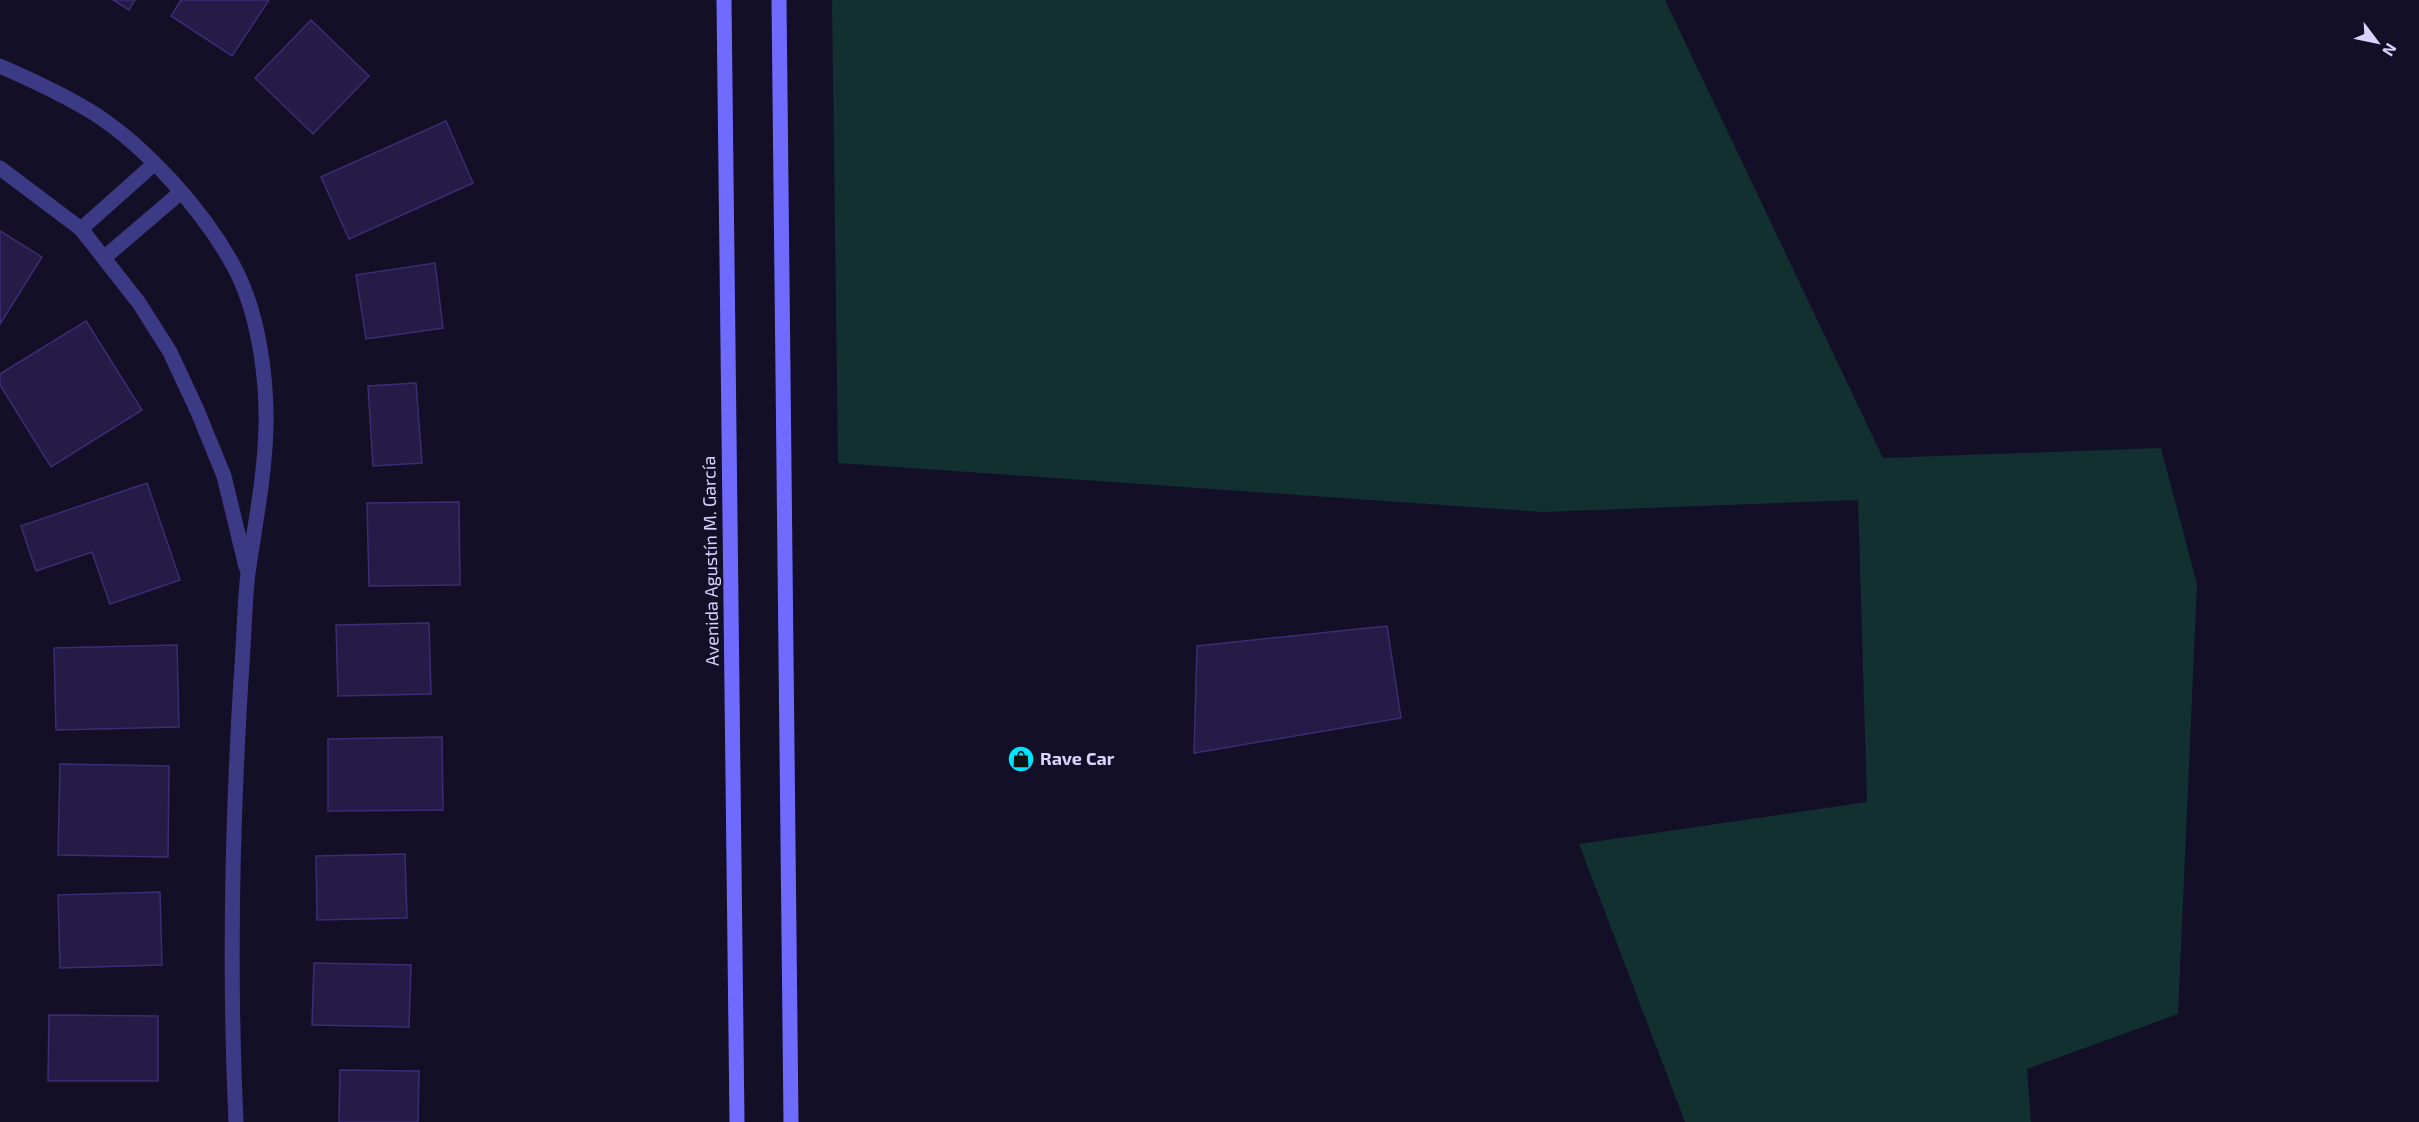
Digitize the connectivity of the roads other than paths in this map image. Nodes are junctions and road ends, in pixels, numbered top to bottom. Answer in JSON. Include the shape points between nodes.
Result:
{"nodes":[{"id":1,"x":724,"y":0,"type":"edge"},
{"id":2,"x":778,"y":0,"type":"edge"},
{"id":3,"x":0,"y":66,"type":"edge"},
{"id":4,"x":154,"y":164,"type":"junction"},
{"id":5,"x":0,"y":168,"type":"edge"},
{"id":6,"x":181,"y":192,"type":"junction"},
{"id":7,"x":81,"y":229,"type":"junction"},
{"id":8,"x":105,"y":257,"type":"junction"},
{"id":9,"x":248,"y":575,"type":"junction"},
{"id":10,"x":236,"y":1122,"type":"edge"},
{"id":11,"x":737,"y":1122,"type":"edge"},
{"id":12,"x":791,"y":1122,"type":"edge"}],
"edges":[{"from":1,"to":11,"type":"main road","name":"Avenida Agustín M. García"},
{"from":2,"to":12,"type":"main road"},
{"from":3,"to":4,"type":"street","via":[[94,114],[136,145]]},
{"from":4,"to":6,"type":"street"},
{"from":4,"to":7,"type":"street"},
{"from":5,"to":7,"type":"street"},
{"from":6,"to":8,"type":"street"},
{"from":6,"to":9,"type":"street","via":[[234,266],[261,354],[266,426]]},
{"from":7,"to":8,"type":"street"},
{"from":8,"to":9,"type":"street","via":[[170,352],[197,410],[224,476]]},
{"from":9,"to":10,"type":"street","via":[[232,928]]}]}
